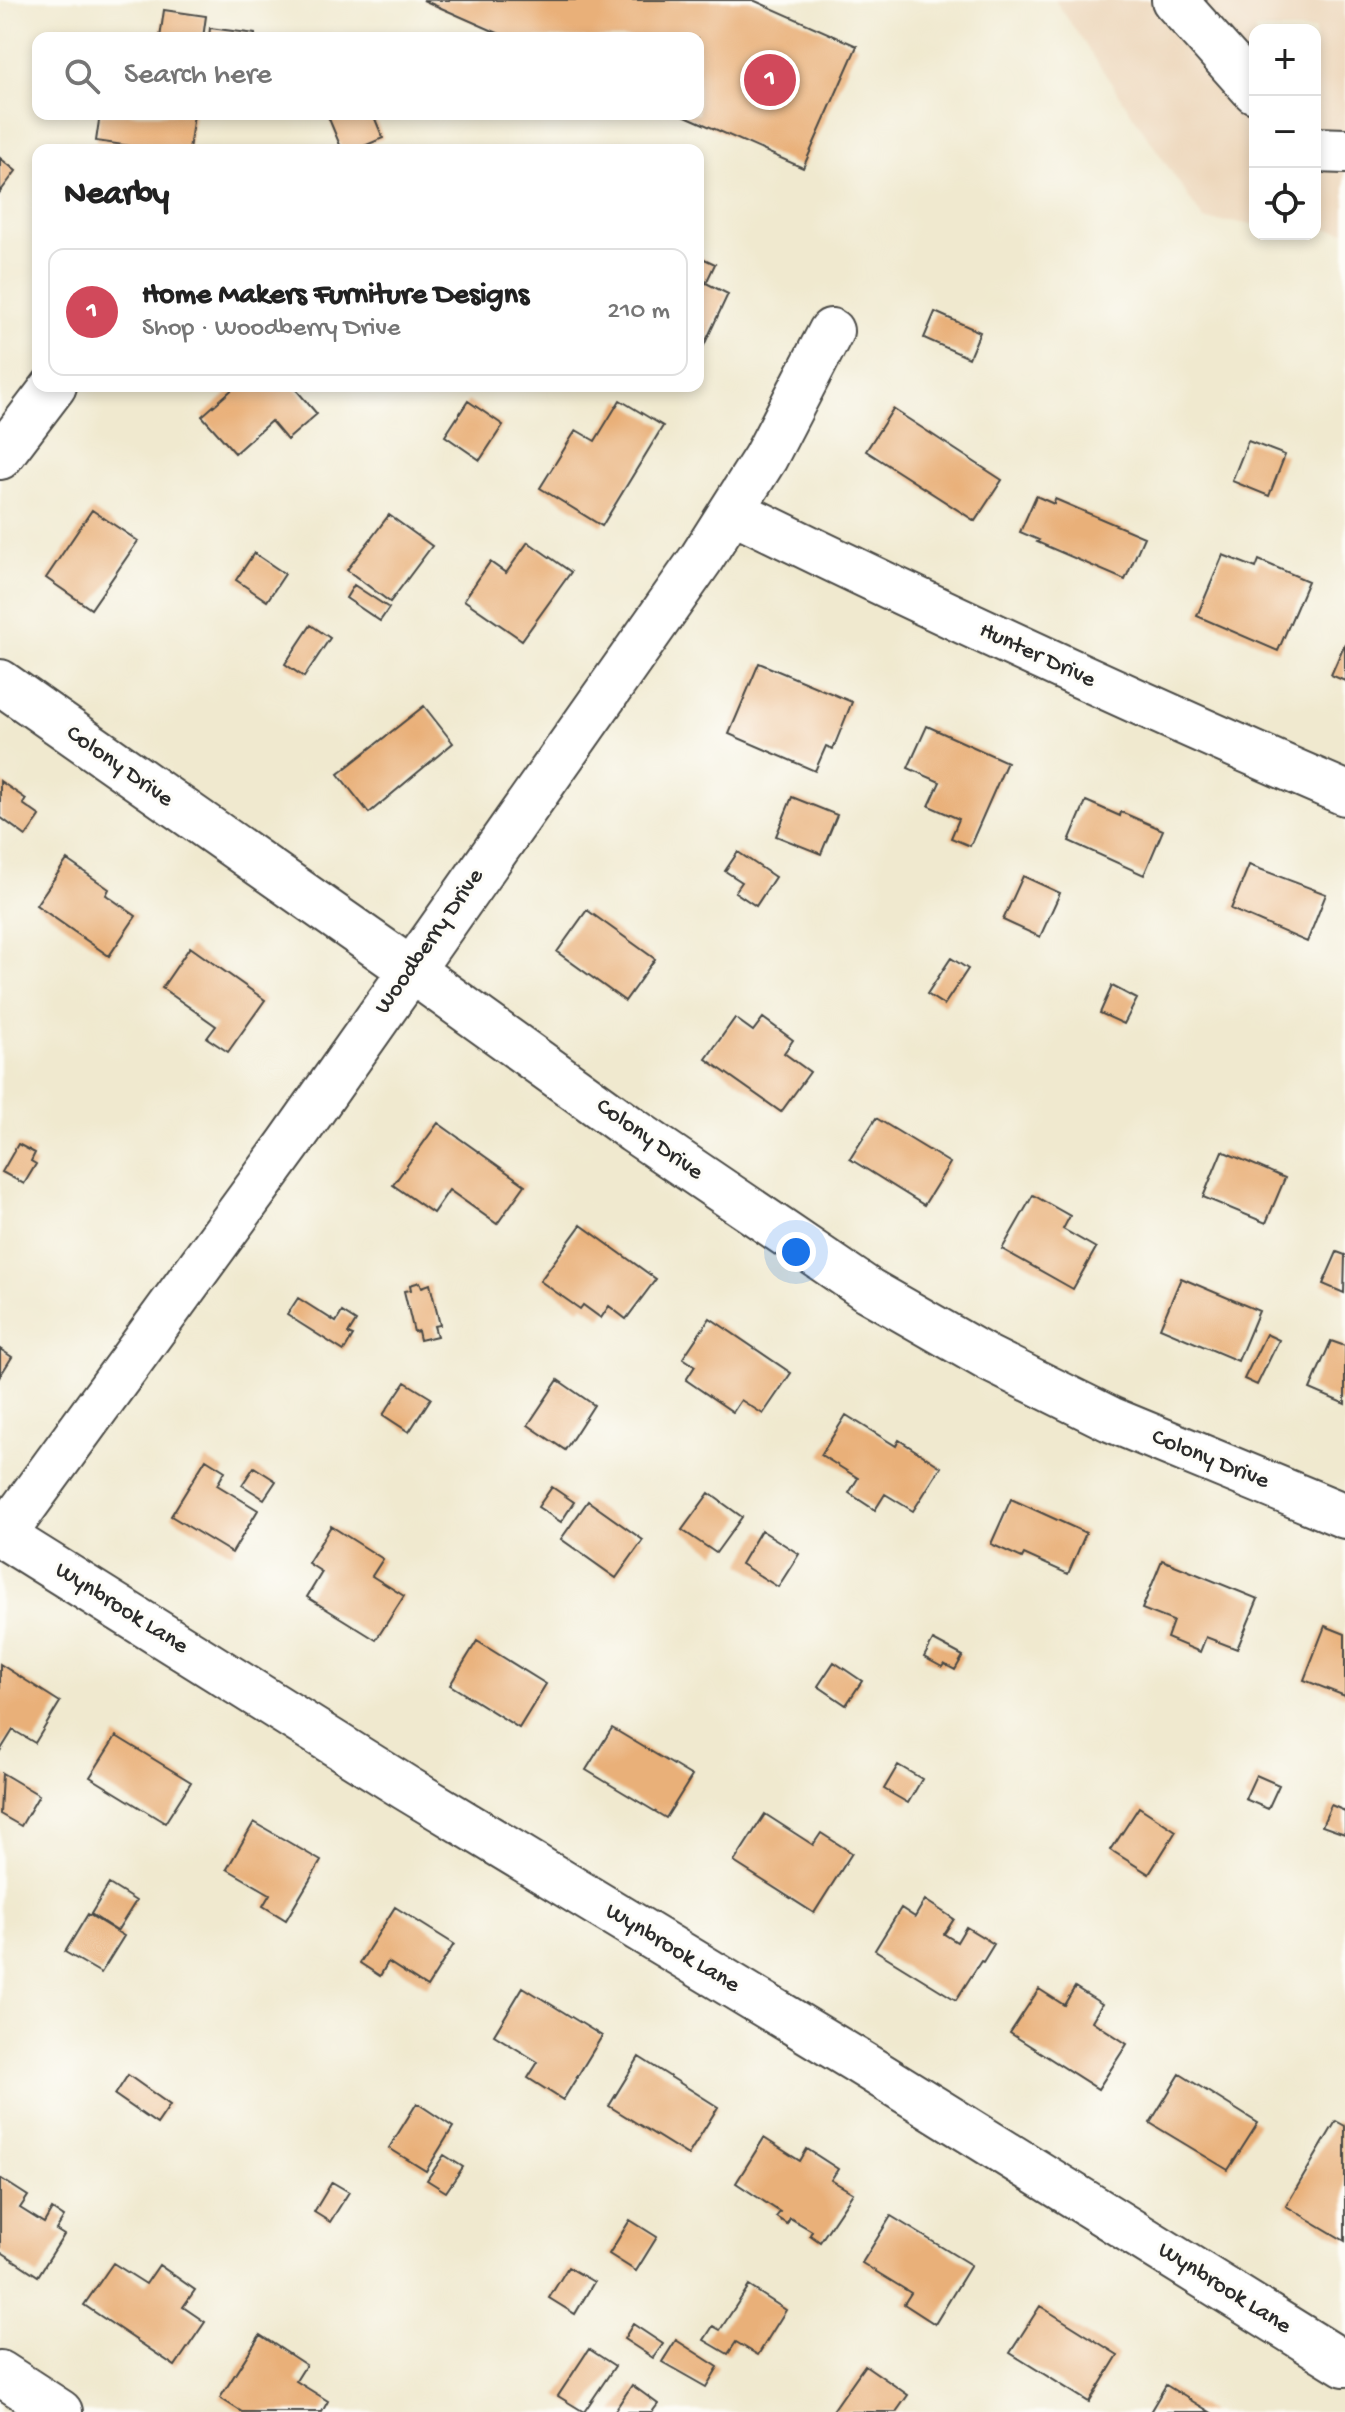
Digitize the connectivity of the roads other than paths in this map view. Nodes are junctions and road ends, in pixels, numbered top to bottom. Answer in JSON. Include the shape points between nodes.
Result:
{"nodes":[{"id":1,"x":1174,"y":0,"type":"edge"},
{"id":2,"x":1249,"y":84,"type":"edge"},
{"id":3,"x":1321,"y":150,"type":"edge"},
{"id":4,"x":1345,"y":151,"type":"edge"},
{"id":5,"x":831,"y":331,"type":"dead end"},
{"id":6,"x":49,"y":392,"type":"edge"},
{"id":7,"x":0,"y":457,"type":"edge"},
{"id":8,"x":733,"y":511,"type":"junction"},
{"id":9,"x":0,"y":682,"type":"edge"},
{"id":10,"x":1345,"y":793,"type":"edge"},
{"id":11,"x":411,"y":970,"type":"junction"},
{"id":12,"x":1345,"y":1516,"type":"edge"},
{"id":13,"x":1,"y":1535,"type":"edge"},
{"id":14,"x":1345,"y":2364,"type":"edge"},
{"id":15,"x":0,"y":2373,"type":"edge"},
{"id":16,"x":60,"y":2412,"type":"edge"}],
"edges":[{"from":1,"to":2,"type":"street"},
{"from":3,"to":4,"type":"street"},
{"from":5,"to":8,"type":"street","name":"Woodberry Drive"},
{"from":6,"to":7,"type":"street"},
{"from":8,"to":10,"type":"street","name":"Hunter Drive","via":[[941,613]]},
{"from":8,"to":11,"type":"street","name":"Woodberry Drive"},
{"from":9,"to":11,"type":"street","name":"Colony Drive"},
{"from":11,"to":12,"type":"street","name":"Colony Drive","via":[[868,1290],[987,1358],[1110,1419]]},
{"from":11,"to":13,"type":"street","name":"Woodberry Drive"},
{"from":13,"to":14,"type":"street","name":"Wynbrook Lane"},
{"from":15,"to":16,"type":"street"}]}
